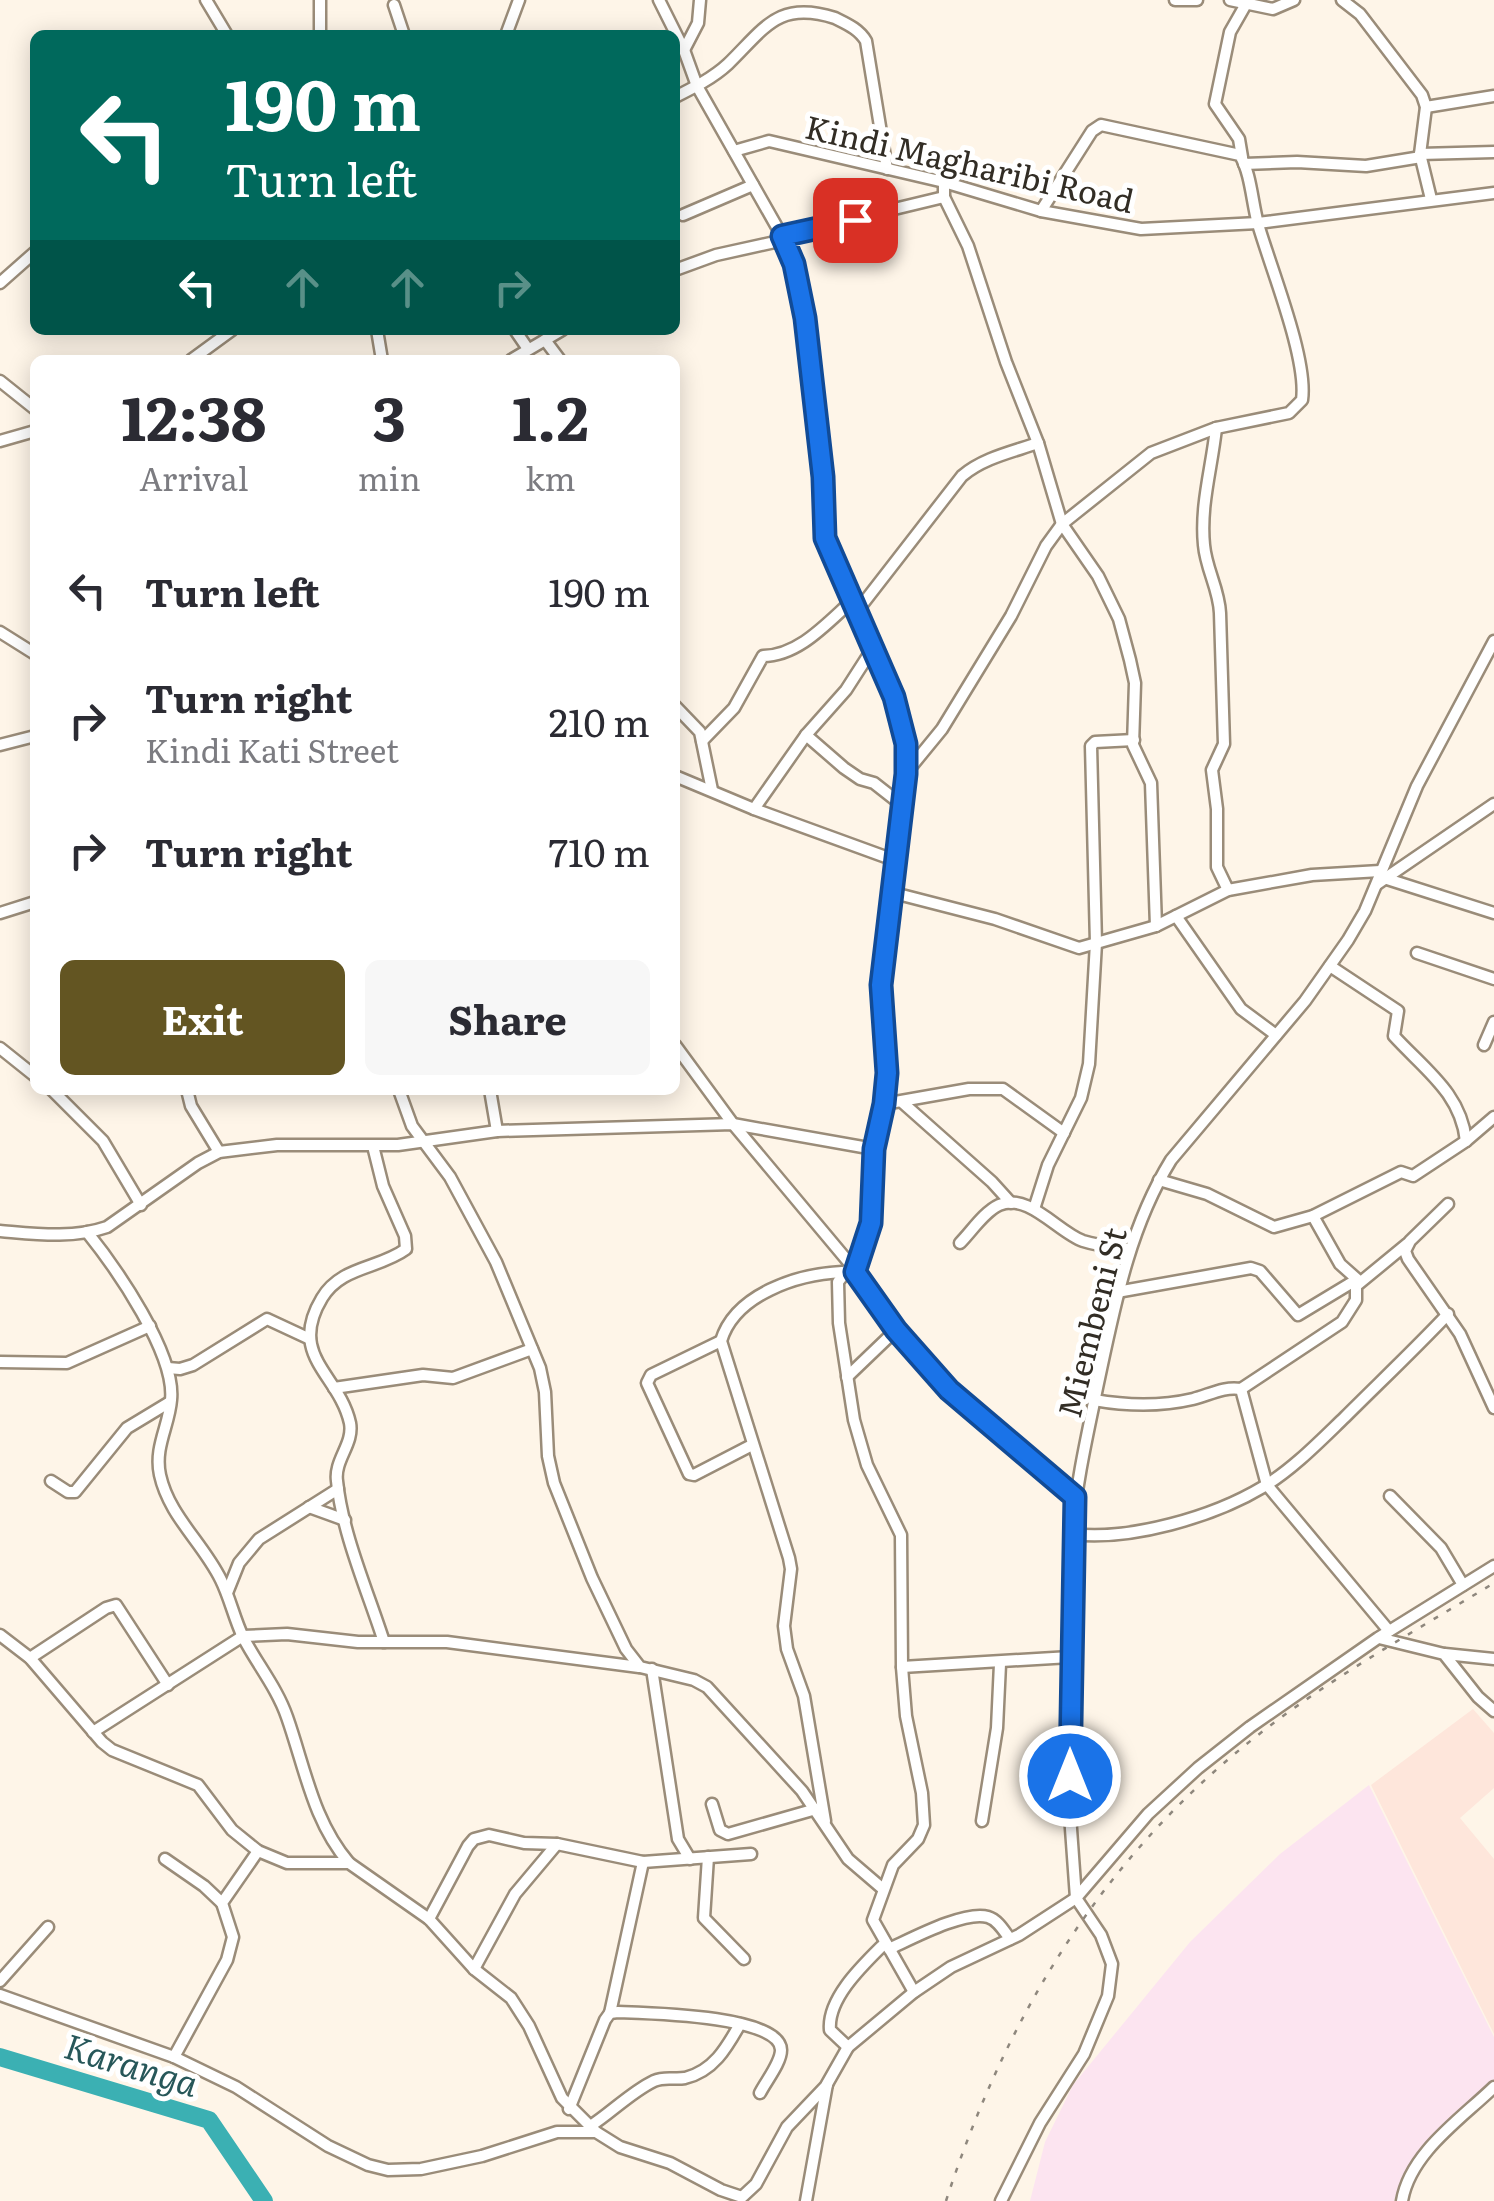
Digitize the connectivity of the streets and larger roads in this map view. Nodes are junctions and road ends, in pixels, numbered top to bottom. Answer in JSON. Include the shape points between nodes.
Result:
{"nodes":[{"id":1,"x":206,"y":0,"type":"edge"},
{"id":2,"x":320,"y":0,"type":"edge"},
{"id":3,"x":519,"y":0,"type":"edge"},
{"id":4,"x":659,"y":0,"type":"edge"},
{"id":5,"x":700,"y":0,"type":"edge"},
{"id":6,"x":834,"y":0,"type":"edge"},
{"id":7,"x":1175,"y":0,"type":"edge"},
{"id":8,"x":1197,"y":0,"type":"edge"},
{"id":9,"x":1230,"y":0,"type":"edge"},
{"id":10,"x":1294,"y":0,"type":"edge"},
{"id":11,"x":1342,"y":0,"type":"edge"},
{"id":12,"x":1246,"y":4,"type":"junction"},
{"id":13,"x":394,"y":5,"type":"dead end"},
{"id":14,"x":824,"y":12,"type":"junction"},
{"id":15,"x":225,"y":30,"type":"edge"},
{"id":16,"x":320,"y":30,"type":"edge"},
{"id":17,"x":402,"y":30,"type":"edge"},
{"id":18,"x":508,"y":30,"type":"edge"},
{"id":19,"x":674,"y":30,"type":"edge"},
{"id":20,"x":680,"y":42,"type":"edge"},
{"id":21,"x":684,"y":50,"type":"junction"},
{"id":22,"x":697,"y":86,"type":"junction"},
{"id":23,"x":680,"y":94,"type":"edge"},
{"id":24,"x":1494,"y":96,"type":"edge"},
{"id":25,"x":1426,"y":107,"type":"junction"},
{"id":26,"x":734,"y":151,"type":"junction"},
{"id":27,"x":1494,"y":152,"type":"edge"},
{"id":28,"x":1421,"y":156,"type":"junction"},
{"id":29,"x":1243,"y":161,"type":"junction"},
{"id":30,"x":886,"y":169,"type":"junction"},
{"id":31,"x":944,"y":182,"type":"junction"},
{"id":32,"x":754,"y":185,"type":"junction"},
{"id":33,"x":1494,"y":194,"type":"edge"},
{"id":34,"x":944,"y":198,"type":"junction"},
{"id":35,"x":1432,"y":199,"type":"junction"},
{"id":36,"x":1041,"y":210,"type":"junction"},
{"id":37,"x":683,"y":214,"type":"dead end"},
{"id":38,"x":1258,"y":223,"type":"junction"},
{"id":39,"x":783,"y":238,"type":"junction"},
{"id":40,"x":30,"y":256,"type":"edge"},
{"id":41,"x":680,"y":268,"type":"edge"},
{"id":42,"x":0,"y":283,"type":"edge"},
{"id":43,"x":225,"y":335,"type":"edge"},
{"id":44,"x":518,"y":335,"type":"edge"},
{"id":45,"x":554,"y":335,"type":"edge"},
{"id":46,"x":545,"y":340,"type":"junction"},
{"id":47,"x":528,"y":350,"type":"junction"},
{"id":48,"x":199,"y":355,"type":"edge"},
{"id":49,"x":520,"y":355,"type":"edge"},
{"id":50,"x":556,"y":355,"type":"edge"},
{"id":51,"x":0,"y":381,"type":"edge"},
{"id":52,"x":30,"y":405,"type":"edge"},
{"id":53,"x":1216,"y":428,"type":"junction"},
{"id":54,"x":30,"y":432,"type":"edge"},
{"id":55,"x":0,"y":441,"type":"edge"},
{"id":56,"x":1038,"y":444,"type":"junction"},
{"id":57,"x":1062,"y":524,"type":"junction"},
{"id":58,"x":855,"y":605,"type":"junction"},
{"id":59,"x":0,"y":632,"type":"edge"},
{"id":60,"x":1494,"y":642,"type":"edge"},
{"id":61,"x":873,"y":648,"type":"junction"},
{"id":62,"x":30,"y":651,"type":"edge"},
{"id":63,"x":680,"y":711,"type":"edge"},
{"id":64,"x":806,"y":734,"type":"junction"},
{"id":65,"x":30,"y":737,"type":"edge"},
{"id":66,"x":1134,"y":740,"type":"junction"},
{"id":67,"x":702,"y":741,"type":"junction"},
{"id":68,"x":0,"y":745,"type":"edge"},
{"id":69,"x":906,"y":774,"type":"junction"},
{"id":70,"x":680,"y":778,"type":"edge"},
{"id":71,"x":712,"y":790,"type":"junction"},
{"id":72,"x":1494,"y":804,"type":"edge"},
{"id":73,"x":902,"y":805,"type":"junction"},
{"id":74,"x":754,"y":810,"type":"junction"},
{"id":75,"x":894,"y":860,"type":"junction"},
{"id":76,"x":1380,"y":878,"type":"junction"},
{"id":77,"x":1228,"y":890,"type":"junction"},
{"id":78,"x":890,"y":892,"type":"junction"},
{"id":79,"x":30,"y":904,"type":"edge"},
{"id":80,"x":1494,"y":913,"type":"edge"},
{"id":81,"x":0,"y":914,"type":"edge"},
{"id":82,"x":1176,"y":916,"type":"junction"},
{"id":83,"x":1156,"y":926,"type":"junction"},
{"id":84,"x":1096,"y":943,"type":"junction"},
{"id":85,"x":1417,"y":953,"type":"dead end"},
{"id":86,"x":1330,"y":966,"type":"junction"},
{"id":87,"x":1494,"y":979,"type":"edge"},
{"id":88,"x":1494,"y":1022,"type":"edge"},
{"id":89,"x":1276,"y":1036,"type":"junction"},
{"id":90,"x":1484,"y":1045,"type":"dead end"},
{"id":91,"x":0,"y":1048,"type":"edge"},
{"id":92,"x":680,"y":1052,"type":"edge"},
{"id":93,"x":30,"y":1072,"type":"edge"},
{"id":94,"x":57,"y":1095,"type":"edge"},
{"id":95,"x":188,"y":1095,"type":"edge"},
{"id":96,"x":401,"y":1095,"type":"edge"},
{"id":97,"x":491,"y":1095,"type":"edge"},
{"id":98,"x":902,"y":1102,"type":"junction"},
{"id":99,"x":884,"y":1104,"type":"junction"},
{"id":100,"x":1494,"y":1116,"type":"edge"},
{"id":101,"x":734,"y":1124,"type":"junction"},
{"id":102,"x":497,"y":1131,"type":"junction"},
{"id":103,"x":1064,"y":1133,"type":"junction"},
{"id":104,"x":1466,"y":1141,"type":"junction"},
{"id":105,"x":423,"y":1142,"type":"junction"},
{"id":106,"x":374,"y":1146,"type":"junction"},
{"id":107,"x":874,"y":1149,"type":"junction"},
{"id":108,"x":219,"y":1152,"type":"junction"},
{"id":109,"x":1159,"y":1180,"type":"junction"},
{"id":110,"x":1011,"y":1203,"type":"junction"},
{"id":111,"x":1448,"y":1204,"type":"dead end"},
{"id":112,"x":141,"y":1205,"type":"junction"},
{"id":113,"x":1034,"y":1210,"type":"junction"},
{"id":114,"x":1314,"y":1216,"type":"junction"},
{"id":115,"x":0,"y":1229,"type":"edge"},
{"id":116,"x":87,"y":1232,"type":"junction"},
{"id":117,"x":1410,"y":1242,"type":"junction"},
{"id":118,"x":960,"y":1244,"type":"dead end"},
{"id":119,"x":1130,"y":1249,"type":"junction"},
{"id":120,"x":849,"y":1270,"type":"junction"},
{"id":121,"x":1358,"y":1281,"type":"junction"},
{"id":122,"x":1117,"y":1292,"type":"junction"},
{"id":123,"x":1448,"y":1314,"type":"junction"},
{"id":124,"x":150,"y":1326,"type":"junction"},
{"id":125,"x":896,"y":1330,"type":"junction"},
{"id":126,"x":310,"y":1339,"type":"junction"},
{"id":127,"x":721,"y":1342,"type":"junction"},
{"id":128,"x":532,"y":1348,"type":"junction"},
{"id":129,"x":0,"y":1362,"type":"edge"},
{"id":130,"x":168,"y":1368,"type":"junction"},
{"id":131,"x":847,"y":1377,"type":"junction"},
{"id":132,"x":334,"y":1388,"type":"junction"},
{"id":133,"x":1241,"y":1390,"type":"junction"},
{"id":134,"x":1094,"y":1400,"type":"junction"},
{"id":135,"x":171,"y":1402,"type":"junction"},
{"id":136,"x":1494,"y":1408,"type":"edge"},
{"id":137,"x":752,"y":1445,"type":"junction"},
{"id":138,"x":51,"y":1480,"type":"dead end"},
{"id":139,"x":1266,"y":1486,"type":"junction"},
{"id":140,"x":338,"y":1489,"type":"junction"},
{"id":141,"x":1390,"y":1496,"type":"dead end"},
{"id":142,"x":1075,"y":1497,"type":"junction"},
{"id":143,"x":309,"y":1508,"type":"junction"},
{"id":144,"x":345,"y":1520,"type":"junction"},
{"id":145,"x":1072,"y":1534,"type":"junction"},
{"id":146,"x":1494,"y":1566,"type":"edge"},
{"id":147,"x":1463,"y":1586,"type":"junction"},
{"id":148,"x":227,"y":1594,"type":"junction"},
{"id":149,"x":1389,"y":1631,"type":"junction"},
{"id":150,"x":0,"y":1635,"type":"edge"},
{"id":151,"x":243,"y":1636,"type":"junction"},
{"id":152,"x":1378,"y":1638,"type":"junction"},
{"id":153,"x":384,"y":1642,"type":"junction"},
{"id":154,"x":1444,"y":1654,"type":"junction"},
{"id":155,"x":1070,"y":1657,"type":"junction"},
{"id":156,"x":30,"y":1658,"type":"junction"},
{"id":157,"x":1494,"y":1659,"type":"edge"},
{"id":158,"x":1000,"y":1664,"type":"junction"},
{"id":159,"x":646,"y":1668,"type":"junction"},
{"id":160,"x":902,"y":1668,"type":"junction"},
{"id":161,"x":168,"y":1685,"type":"junction"},
{"id":162,"x":1494,"y":1711,"type":"edge"},
{"id":163,"x":93,"y":1732,"type":"junction"},
{"id":164,"x":712,"y":1804,"type":"dead end"},
{"id":165,"x":816,"y":1809,"type":"junction"},
{"id":166,"x":982,"y":1821,"type":"dead end"},
{"id":167,"x":826,"y":1826,"type":"junction"},
{"id":168,"x":557,"y":1844,"type":"junction"},
{"id":169,"x":258,"y":1851,"type":"junction"},
{"id":170,"x":751,"y":1854,"type":"dead end"},
{"id":171,"x":708,"y":1858,"type":"junction"},
{"id":172,"x":165,"y":1859,"type":"dead end"},
{"id":173,"x":690,"y":1859,"type":"junction"},
{"id":174,"x":643,"y":1862,"type":"junction"},
{"id":175,"x":349,"y":1863,"type":"junction"},
{"id":176,"x":883,"y":1889,"type":"junction"},
{"id":177,"x":1076,"y":1898,"type":"junction"},
{"id":178,"x":222,"y":1903,"type":"junction"},
{"id":179,"x":428,"y":1919,"type":"junction"},
{"id":180,"x":48,"y":1928,"type":"dead end"},
{"id":181,"x":1010,"y":1939,"type":"junction"},
{"id":182,"x":887,"y":1946,"type":"junction"},
{"id":183,"x":744,"y":1960,"type":"dead end"},
{"id":184,"x":474,"y":1969,"type":"junction"},
{"id":185,"x":0,"y":1981,"type":"edge"},
{"id":186,"x":914,"y":1992,"type":"junction"},
{"id":187,"x":0,"y":1996,"type":"edge"},
{"id":188,"x":610,"y":2014,"type":"junction"},
{"id":189,"x":740,"y":2024,"type":"junction"},
{"id":190,"x":848,"y":2047,"type":"junction"},
{"id":191,"x":174,"y":2057,"type":"junction"},
{"id":192,"x":827,"y":2084,"type":"junction"},
{"id":193,"x":1494,"y":2086,"type":"edge"},
{"id":194,"x":760,"y":2092,"type":"dead end"},
{"id":195,"x":569,"y":2108,"type":"junction"},
{"id":196,"x":593,"y":2129,"type":"junction"},
{"id":197,"x":746,"y":2199,"type":"edge"},
{"id":198,"x":806,"y":2201,"type":"edge"},
{"id":199,"x":1001,"y":2201,"type":"edge"},
{"id":200,"x":1402,"y":2201,"type":"edge"}],
"edges":[{"from":1,"to":15,"type":"street"},
{"from":2,"to":16,"type":"street"},
{"from":3,"to":18,"type":"street"},
{"from":4,"to":19,"type":"street"},
{"from":5,"to":21,"type":"street","via":[[698,23]]},
{"from":6,"to":14,"type":"street"},
{"from":7,"to":8,"type":"street"},
{"from":9,"to":12,"type":"street"},
{"from":10,"to":12,"type":"street","via":[[1273,9]]},
{"from":11,"to":25,"type":"street","via":[[1360,14]]},
{"from":12,"to":29,"type":"street","via":[[1230,32],[1215,94],[1216,110],[1239,139]]},
{"from":13,"to":17,"type":"street"},
{"from":14,"to":22,"type":"street","via":[[787,8]]},
{"from":14,"to":30,"type":"street","via":[[866,40]]},
{"from":20,"to":21,"type":"street"},
{"from":21,"to":22,"type":"street"},
{"from":22,"to":23,"type":"street"},
{"from":22,"to":26,"type":"street"},
{"from":24,"to":25,"type":"street"},
{"from":25,"to":28,"type":"street"},
{"from":26,"to":30,"type":"street","name":"Kindi Magharibi Road","via":[[769,140]]},
{"from":26,"to":32,"type":"street"},
{"from":27,"to":28,"type":"street"},
{"from":28,"to":29,"type":"street","via":[[1366,166]]},
{"from":28,"to":35,"type":"street"},
{"from":29,"to":36,"type":"street","via":[[1229,151],[1101,125]]},
{"from":29,"to":38,"type":"street"},
{"from":30,"to":31,"type":"street","name":"Kindi Magharibi Road"},
{"from":31,"to":34,"type":"street"},
{"from":31,"to":36,"type":"street","name":"Kindi Magharibi Road"},
{"from":32,"to":37,"type":"street"},
{"from":32,"to":39,"type":"street"},
{"from":33,"to":35,"type":"street","name":"Kindi Magharibi Road"},
{"from":34,"to":39,"type":"street"},
{"from":34,"to":56,"type":"street","via":[[968,246]]},
{"from":35,"to":38,"type":"street","name":"Kindi Magharibi Road"},
{"from":36,"to":38,"type":"street","name":"Kindi Magharibi Road","via":[[1141,228]]},
{"from":38,"to":53,"type":"street","via":[[1280,288],[1302,400],[1289,414]]},
{"from":39,"to":41,"type":"street"},
{"from":39,"to":58,"type":"street","via":[[805,318],[825,538]]},
{"from":40,"to":42,"type":"street"},
{"from":43,"to":48,"type":"street"},
{"from":44,"to":47,"type":"street"},
{"from":45,"to":46,"type":"street"},
{"from":46,"to":47,"type":"street"},
{"from":46,"to":50,"type":"street"},
{"from":47,"to":49,"type":"street"},
{"from":51,"to":52,"type":"street"},
{"from":53,"to":57,"type":"street","via":[[1151,453]]},
{"from":53,"to":77,"type":"street","via":[[1202,528],[1220,613],[1224,744],[1212,770],[1217,867]]},
{"from":54,"to":55,"type":"street"},
{"from":56,"to":57,"type":"street"},
{"from":56,"to":58,"type":"street","via":[[962,476]]},
{"from":57,"to":66,"type":"street","via":[[1118,619],[1135,683]]},
{"from":57,"to":69,"type":"street","via":[[942,729]]},
{"from":58,"to":61,"type":"street"},
{"from":58,"to":67,"type":"street","via":[[787,652],[764,656],[734,708]]},
{"from":59,"to":62,"type":"street"},
{"from":60,"to":76,"type":"street","name":"Miembeni St","via":[[1417,786]]},
{"from":61,"to":64,"type":"street"},
{"from":61,"to":69,"type":"street","via":[[902,722]]},
{"from":63,"to":67,"type":"street"},
{"from":64,"to":73,"type":"street"},
{"from":64,"to":74,"type":"street"},
{"from":65,"to":68,"type":"street"},
{"from":66,"to":83,"type":"street","via":[[1150,783]]},
{"from":66,"to":84,"type":"street","via":[[1091,746]]},
{"from":67,"to":71,"type":"street"},
{"from":69,"to":73,"type":"street"},
{"from":70,"to":71,"type":"street"},
{"from":71,"to":74,"type":"street"},
{"from":72,"to":76,"type":"street"},
{"from":73,"to":75,"type":"street"},
{"from":74,"to":75,"type":"street"},
{"from":75,"to":78,"type":"street"},
{"from":76,"to":77,"type":"street","via":[[1326,873]]},
{"from":76,"to":80,"type":"street"},
{"from":76,"to":86,"type":"street","name":"Miembeni St"},
{"from":77,"to":82,"type":"street"},
{"from":78,"to":84,"type":"street","via":[[1073,947]]},
{"from":78,"to":99,"type":"street","via":[[881,985]]},
{"from":79,"to":81,"type":"street"},
{"from":82,"to":83,"type":"street"},
{"from":82,"to":89,"type":"street","via":[[1241,1009]]},
{"from":83,"to":84,"type":"street"},
{"from":84,"to":103,"type":"street","via":[[1090,1064]]},
{"from":85,"to":87,"type":"street"},
{"from":86,"to":89,"type":"street","name":"Miembeni St"},
{"from":86,"to":104,"type":"street","via":[[1398,1011],[1394,1036],[1449,1095],[1462,1115]]},
{"from":88,"to":90,"type":"street"},
{"from":89,"to":109,"type":"street","name":"Miembeni St"},
{"from":91,"to":93,"type":"street"},
{"from":92,"to":101,"type":"street"},
{"from":94,"to":112,"type":"street","via":[[102,1140]]},
{"from":95,"to":108,"type":"street"},
{"from":96,"to":105,"type":"street"},
{"from":97,"to":102,"type":"street"},
{"from":98,"to":99,"type":"street"},
{"from":98,"to":103,"type":"street","via":[[1003,1089]]},
{"from":98,"to":110,"type":"street"},
{"from":99,"to":107,"type":"street"},
{"from":100,"to":104,"type":"street"},
{"from":101,"to":102,"type":"street"},
{"from":101,"to":107,"type":"street"},
{"from":101,"to":120,"type":"street"},
{"from":102,"to":105,"type":"street"},
{"from":103,"to":113,"type":"street"},
{"from":104,"to":114,"type":"street","via":[[1414,1176],[1401,1172]]},
{"from":105,"to":106,"type":"street"},
{"from":105,"to":128,"type":"street","via":[[470,1210]]},
{"from":106,"to":108,"type":"street","via":[[277,1144]]},
{"from":106,"to":126,"type":"street","via":[[406,1249],[336,1282],[316,1310]]},
{"from":107,"to":120,"type":"street","via":[[871,1223]]},
{"from":108,"to":112,"type":"street"},
{"from":109,"to":114,"type":"street","via":[[1207,1194],[1268,1226]]},
{"from":109,"to":119,"type":"street","name":"Miembeni St"},
{"from":110,"to":113,"type":"street"},
{"from":110,"to":118,"type":"street","via":[[997,1206]]},
{"from":111,"to":117,"type":"street"},
{"from":112,"to":116,"type":"street"},
{"from":113,"to":119,"type":"street","via":[[1081,1240]]},
{"from":114,"to":121,"type":"street","via":[[1340,1264]]},
{"from":115,"to":116,"type":"street"},
{"from":116,"to":124,"type":"street"},
{"from":117,"to":121,"type":"street"},
{"from":117,"to":123,"type":"street","via":[[1408,1259]]},
{"from":119,"to":122,"type":"street","name":"Miembeni St"},
{"from":120,"to":125,"type":"street"},
{"from":120,"to":127,"type":"street","via":[[800,1277],[754,1300],[725,1328]]},
{"from":120,"to":131,"type":"street","via":[[837,1300]]},
{"from":121,"to":122,"type":"street","via":[[1298,1315],[1251,1268]]},
{"from":121,"to":133,"type":"street","via":[[1353,1308],[1342,1322]]},
{"from":122,"to":134,"type":"street","name":"Miembeni St"},
{"from":123,"to":136,"type":"street"},
{"from":123,"to":139,"type":"street"},
{"from":124,"to":129,"type":"street","via":[[67,1363]]},
{"from":124,"to":130,"type":"street"},
{"from":125,"to":131,"type":"street"},
{"from":125,"to":142,"type":"street","via":[[949,1390]]},
{"from":126,"to":130,"type":"street","via":[[267,1319],[193,1365]]},
{"from":126,"to":132,"type":"street","via":[[316,1363]]},
{"from":127,"to":137,"type":"street"},
{"from":127,"to":137,"type":"street","via":[[651,1375],[647,1383],[688,1474]]},
{"from":128,"to":132,"type":"street","via":[[453,1378],[423,1375]]},
{"from":128,"to":159,"type":"street","via":[[545,1392],[554,1483],[626,1649]]},
{"from":130,"to":135,"type":"street"},
{"from":131,"to":160,"type":"street","via":[[868,1465],[901,1535]]},
{"from":132,"to":140,"type":"street","via":[[351,1430],[337,1467]]},
{"from":133,"to":134,"type":"street","via":[[1144,1406]]},
{"from":133,"to":139,"type":"street"},
{"from":134,"to":142,"type":"street","name":"Miembeni St"},
{"from":135,"to":138,"type":"street","via":[[127,1428],[75,1492]]},
{"from":135,"to":148,"type":"street","via":[[160,1438],[160,1476]]},
{"from":137,"to":167,"type":"street","via":[[790,1558],[786,1638],[804,1696]]},
{"from":139,"to":145,"type":"street","via":[[1155,1528]]},
{"from":139,"to":149,"type":"street"},
{"from":140,"to":143,"type":"street"},
{"from":140,"to":144,"type":"street"},
{"from":141,"to":147,"type":"street","via":[[1441,1548]]},
{"from":142,"to":145,"type":"street","name":"Miembeni St"},
{"from":143,"to":144,"type":"street"},
{"from":143,"to":148,"type":"street","via":[[245,1552]]},
{"from":144,"to":153,"type":"street"},
{"from":145,"to":155,"type":"street","name":"Miembeni St"},
{"from":146,"to":147,"type":"street"},
{"from":147,"to":149,"type":"street"},
{"from":148,"to":151,"type":"street"},
{"from":149,"to":152,"type":"street"},
{"from":150,"to":156,"type":"street"},
{"from":151,"to":153,"type":"street"},
{"from":151,"to":161,"type":"street"},
{"from":151,"to":175,"type":"street","via":[[287,1714],[328,1834]]},
{"from":152,"to":154,"type":"street"},
{"from":152,"to":177,"type":"street","via":[[1198,1768],[1121,1842]]},
{"from":153,"to":159,"type":"street","via":[[447,1642]]},
{"from":154,"to":157,"type":"street"},
{"from":154,"to":162,"type":"street"},
{"from":155,"to":158,"type":"street"},
{"from":155,"to":177,"type":"street","name":"Miembeni St"},
{"from":156,"to":161,"type":"street","via":[[116,1605]]},
{"from":156,"to":163,"type":"street"},
{"from":158,"to":160,"type":"street"},
{"from":158,"to":166,"type":"street"},
{"from":159,"to":165,"type":"street","via":[[707,1687]]},
{"from":159,"to":173,"type":"street","via":[[678,1839]]},
{"from":160,"to":176,"type":"street","via":[[924,1824]]},
{"from":161,"to":163,"type":"street"},
{"from":163,"to":169,"type":"street","via":[[112,1750],[198,1785],[232,1830]]},
{"from":164,"to":165,"type":"street","via":[[720,1830],[728,1834]]},
{"from":165,"to":167,"type":"street"},
{"from":167,"to":176,"type":"street","via":[[848,1859]]},
{"from":168,"to":174,"type":"street"},
{"from":168,"to":179,"type":"street","via":[[489,1834],[474,1839]]},
{"from":168,"to":184,"type":"street","via":[[516,1894]]},
{"from":169,"to":175,"type":"street","via":[[287,1863]]},
{"from":169,"to":178,"type":"street"},
{"from":170,"to":171,"type":"street"},
{"from":171,"to":173,"type":"street"},
{"from":171,"to":183,"type":"street","via":[[704,1918]]},
{"from":172,"to":178,"type":"street"},
{"from":173,"to":174,"type":"street"},
{"from":174,"to":188,"type":"street"},
{"from":175,"to":179,"type":"street"},
{"from":176,"to":182,"type":"street","via":[[872,1915]]},
{"from":177,"to":181,"type":"street"},
{"from":177,"to":199,"type":"street","name":"Miembeni St","via":[[1112,1964],[1108,1996],[1084,2054]]},
{"from":178,"to":191,"type":"street","via":[[232,1929],[227,1960]]},
{"from":179,"to":184,"type":"street"},
{"from":180,"to":185,"type":"street"},
{"from":181,"to":182,"type":"street","via":[[983,1915]]},
{"from":181,"to":186,"type":"street"},
{"from":182,"to":186,"type":"street"},
{"from":182,"to":190,"type":"street","via":[[853,1980],[830,2018],[830,2030]]},
{"from":184,"to":195,"type":"street","via":[[521,2011]]},
{"from":186,"to":190,"type":"street"},
{"from":187,"to":191,"type":"street"},
{"from":188,"to":189,"type":"street"},
{"from":188,"to":195,"type":"street"},
{"from":189,"to":194,"type":"street","via":[[763,2030],[780,2045]]},
{"from":189,"to":196,"type":"street","via":[[704,2070],[649,2084]]},
{"from":190,"to":192,"type":"street"},
{"from":191,"to":196,"type":"street","via":[[338,2151],[388,2170],[421,2169],[557,2132]]},
{"from":192,"to":197,"type":"street","via":[[787,2127]]},
{"from":192,"to":198,"type":"street"},
{"from":193,"to":200,"type":"street","via":[[1426,2152]]},
{"from":195,"to":196,"type":"street"},
{"from":196,"to":197,"type":"street","via":[[620,2147]]}]}
